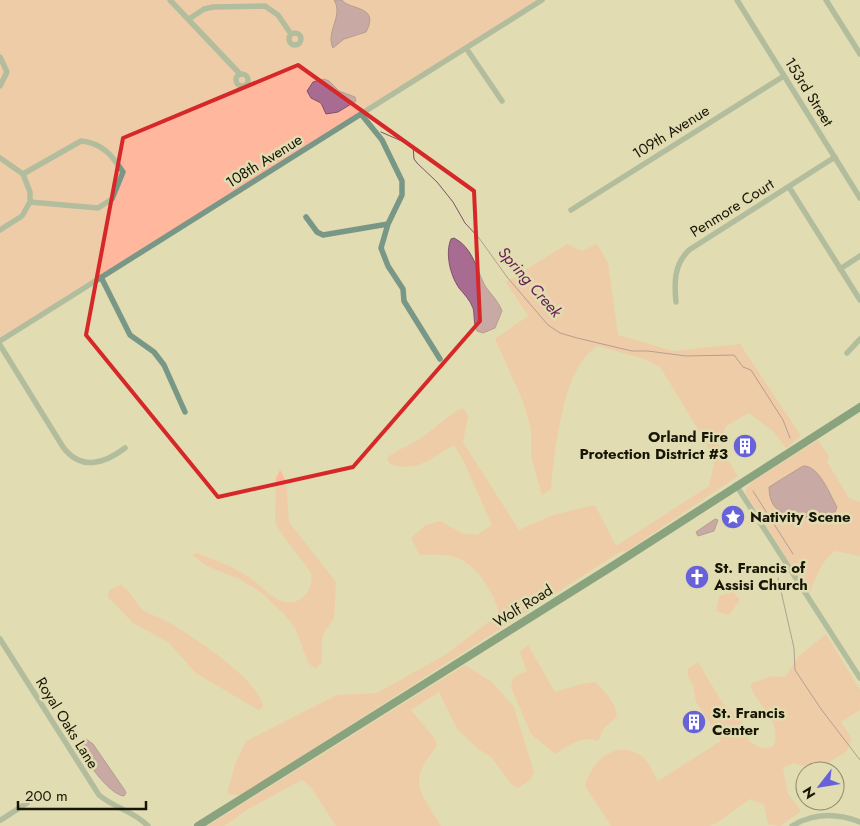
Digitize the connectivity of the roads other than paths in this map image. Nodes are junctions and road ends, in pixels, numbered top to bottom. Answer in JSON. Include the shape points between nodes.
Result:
{"nodes":[{"id":1,"x":170,"y":0,"type":"edge"},
{"id":2,"x":542,"y":0,"type":"edge"},
{"id":3,"x":737,"y":0,"type":"edge"},
{"id":4,"x":826,"y":0,"type":"edge"},
{"id":5,"x":189,"y":19,"type":"junction"},
{"id":6,"x":291,"y":34,"type":"dead end"},
{"id":7,"x":466,"y":48,"type":"junction"},
{"id":8,"x":860,"y":54,"type":"edge"},
{"id":9,"x":0,"y":57,"type":"edge"},
{"id":10,"x":240,"y":74,"type":"dead end"},
{"id":11,"x":784,"y":76,"type":"junction"},
{"id":12,"x":0,"y":86,"type":"edge"},
{"id":13,"x":502,"y":101,"type":"dead end"},
{"id":14,"x":362,"y":114,"type":"junction"},
{"id":15,"x":835,"y":157,"type":"junction"},
{"id":16,"x":0,"y":158,"type":"edge"},
{"id":17,"x":23,"y":174,"type":"junction"},
{"id":18,"x":789,"y":187,"type":"junction"},
{"id":19,"x":860,"y":198,"type":"edge"},
{"id":20,"x":30,"y":202,"type":"junction"},
{"id":21,"x":571,"y":210,"type":"dead end"},
{"id":22,"x":306,"y":217,"type":"dead end"},
{"id":23,"x":388,"y":224,"type":"junction"},
{"id":24,"x":0,"y":230,"type":"edge"},
{"id":25,"x":860,"y":256,"type":"edge"},
{"id":26,"x":840,"y":269,"type":"junction"},
{"id":27,"x":101,"y":277,"type":"junction"},
{"id":28,"x":860,"y":300,"type":"edge"},
{"id":29,"x":676,"y":302,"type":"dead end"},
{"id":30,"x":860,"y":338,"type":"edge"},
{"id":31,"x":0,"y":343,"type":"edge"},
{"id":32,"x":847,"y":353,"type":"dead end"},
{"id":33,"x":440,"y":359,"type":"dead end"},
{"id":34,"x":860,"y":407,"type":"edge"},
{"id":35,"x":185,"y":412,"type":"dead end"},
{"id":36,"x":125,"y":448,"type":"dead end"},
{"id":37,"x":736,"y":485,"type":"junction"},
{"id":38,"x":0,"y":639,"type":"edge"},
{"id":39,"x":859,"y":674,"type":"edge"},
{"id":40,"x":27,"y":803,"type":"dead end"},
{"id":41,"x":1,"y":819,"type":"edge"},
{"id":42,"x":860,"y":822,"type":"edge"},
{"id":43,"x":5,"y":826,"type":"edge"},
{"id":44,"x":148,"y":826,"type":"edge"},
{"id":45,"x":198,"y":826,"type":"edge"},
{"id":46,"x":792,"y":826,"type":"edge"}],
"edges":[{"from":1,"to":5,"type":"street"},
{"from":2,"to":7,"type":"street","name":"108th Avenue"},
{"from":3,"to":11,"type":"street","name":"153rd Street"},
{"from":4,"to":8,"type":"street"},
{"from":5,"to":6,"type":"street","via":[[213,6],[265,6],[278,15]]},
{"from":5,"to":10,"type":"street"},
{"from":7,"to":13,"type":"street"},
{"from":7,"to":14,"type":"street","name":"108th Avenue"},
{"from":9,"to":12,"type":"street","via":[[7,72]]},
{"from":11,"to":15,"type":"street","name":"153rd Street"},
{"from":11,"to":21,"type":"street","name":"109th Avenue"},
{"from":14,"to":23,"type":"street","via":[[382,140],[402,181],[402,195]]},
{"from":14,"to":27,"type":"street","name":"108th Avenue"},
{"from":15,"to":18,"type":"street","name":"Penmore Court"},
{"from":15,"to":19,"type":"street","name":"153rd Street"},
{"from":16,"to":17,"type":"street"},
{"from":17,"to":20,"type":"street"},
{"from":17,"to":20,"type":"street","via":[[81,141],[101,146],[113,156],[123,172],[112,199],[98,208]]},
{"from":18,"to":26,"type":"street"},
{"from":18,"to":29,"type":"street","name":"Penmore Court","via":[[681,258],[676,270]]},
{"from":20,"to":24,"type":"street","via":[[22,216]]},
{"from":22,"to":23,"type":"street","via":[[323,235]]},
{"from":23,"to":33,"type":"street","via":[[381,248],[388,266],[403,288],[404,301]]},
{"from":25,"to":26,"type":"street"},
{"from":26,"to":28,"type":"street"},
{"from":27,"to":31,"type":"street","name":"108th Avenue"},
{"from":27,"to":35,"type":"street","via":[[130,335],[154,352],[164,366]]},
{"from":30,"to":32,"type":"street"},
{"from":31,"to":36,"type":"street","via":[[72,457],[87,463],[100,463]]},
{"from":34,"to":37,"type":"main road","name":"Wolf Road"},
{"from":37,"to":39,"type":"street"},
{"from":37,"to":45,"type":"main road","name":"Wolf Road"},
{"from":38,"to":44,"type":"street","name":"Royal Oaks Lane","via":[[99,795]]},
{"from":40,"to":41,"type":"street"},
{"from":41,"to":43,"type":"street"},
{"from":42,"to":46,"type":"street","via":[[837,816],[812,817]]}]}
